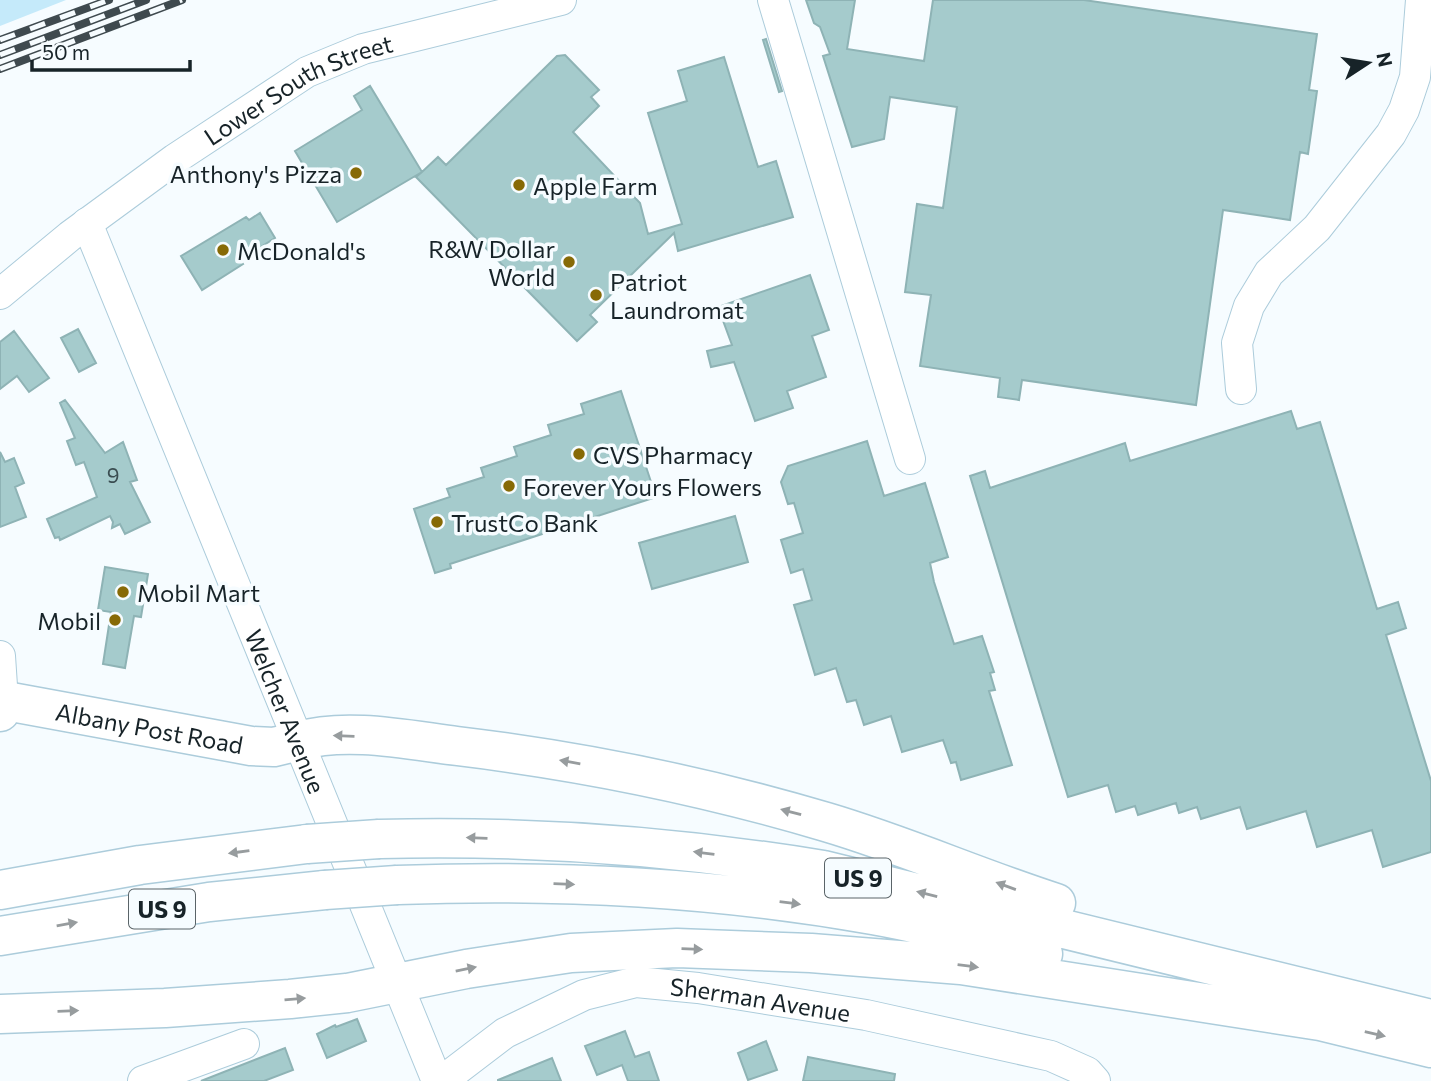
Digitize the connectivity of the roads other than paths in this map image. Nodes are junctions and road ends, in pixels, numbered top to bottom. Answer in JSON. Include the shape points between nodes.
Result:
{"nodes":[{"id":1,"x":561,"y":0,"type":"edge"},
{"id":2,"x":773,"y":0,"type":"edge"},
{"id":3,"x":1421,"y":0,"type":"edge"},
{"id":4,"x":86,"y":223,"type":"junction"},
{"id":5,"x":0,"y":294,"type":"edge"},
{"id":6,"x":1241,"y":389,"type":"dead end"},
{"id":7,"x":910,"y":459,"type":"dead end"},
{"id":8,"x":0,"y":656,"type":"edge"},
{"id":9,"x":1,"y":704,"type":"edge"},
{"id":10,"x":299,"y":741,"type":"junction"},
{"id":11,"x":0,"y":890,"type":"edge"},
{"id":12,"x":0,"y":936,"type":"edge"},
{"id":13,"x":399,"y":984,"type":"junction"},
{"id":14,"x":1323,"y":1007,"type":"junction"},
{"id":15,"x":0,"y":1014,"type":"edge"},
{"id":16,"x":1431,"y":1019,"type":"edge"},
{"id":17,"x":244,"y":1044,"type":"dead end"},
{"id":18,"x":1431,"y":1048,"type":"edge"},
{"id":19,"x":174,"y":1076,"type":"edge"},
{"id":20,"x":143,"y":1081,"type":"edge"},
{"id":21,"x":440,"y":1081,"type":"edge"},
{"id":22,"x":1096,"y":1081,"type":"edge"}],
"edges":[{"from":1,"to":4,"type":"street","name":"Lower South Street","via":[[363,49],[307,72]]},
{"from":2,"to":7,"type":"street"},
{"from":3,"to":6,"type":"street","via":[[1415,77],[1404,110],[1391,134],[1317,228],[1269,273],[1249,306],[1237,343]]},
{"from":4,"to":5,"type":"street","name":"Lower South Street"},
{"from":4,"to":10,"type":"street","name":"Welcher Avenue"},
{"from":8,"to":9,"type":"street"},
{"from":9,"to":10,"type":"main road","name":"Albany Post Road","via":[[251,746]]},
{"from":10,"to":13,"type":"street","name":"Welcher Avenue"},
{"from":14,"to":10,"type":"main road","name":"Albany Post Road","one_way":true,"via":[[1025,893],[827,822],[747,800],[604,768],[483,749],[338,735]]},
{"from":14,"to":11,"type":"main road","number":"US 9","one_way":true,"bridge":true,"via":[[823,870],[583,842],[449,837],[307,844],[141,865]]},
{"from":12,"to":14,"type":"main road","number":"US 9","one_way":true,"bridge":true,"via":[[209,902],[325,890],[467,882],[635,887],[817,906]]},
{"from":13,"to":14,"type":"main road","one_way":true,"via":[[570,953],[677,948],[891,958]]},
{"from":15,"to":13,"type":"main road","one_way":true,"via":[[232,1004]]},
{"from":13,"to":21,"type":"street","name":"Welcher Avenue"},
{"from":14,"to":16,"type":"main road","number":"US 9"},
{"from":14,"to":18,"type":"main road","number":"US 9","one_way":true},
{"from":17,"to":19,"type":"street"},
{"from":19,"to":20,"type":"street"},
{"from":21,"to":22,"type":"street","name":"Sherman Avenue","via":[[505,1033],[584,995],[636,982],[866,1015],[1051,1056]]}]}
